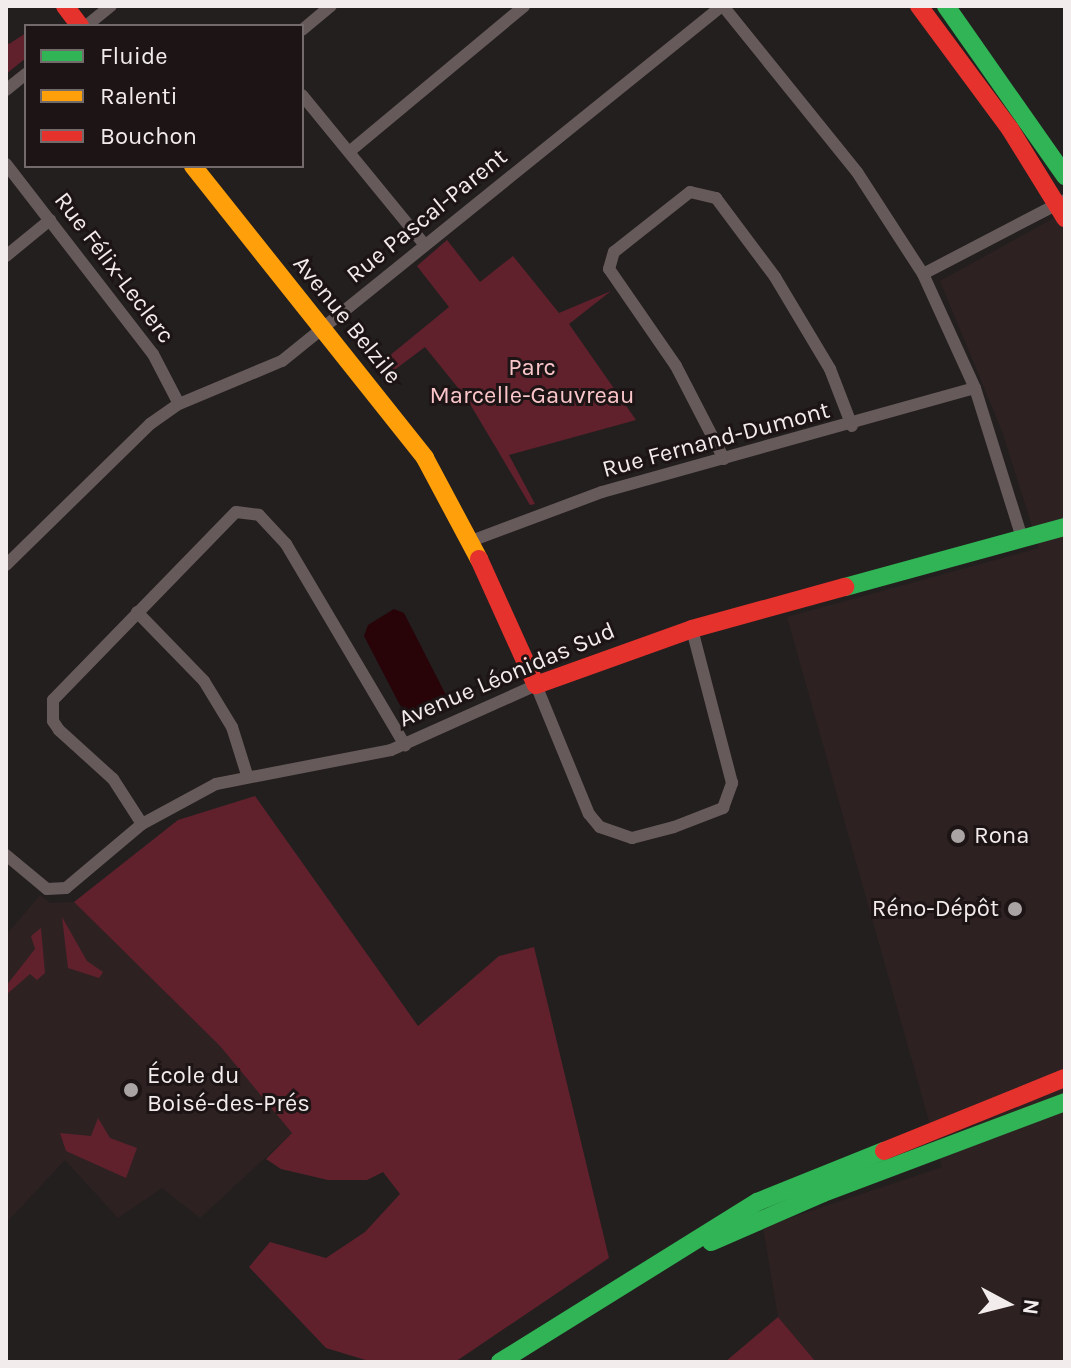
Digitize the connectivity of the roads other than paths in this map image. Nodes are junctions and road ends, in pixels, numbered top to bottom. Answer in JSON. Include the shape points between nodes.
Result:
{"nodes":[{"id":1,"x":65,"y":6,"type":"edge"},
{"id":2,"x":111,"y":6,"type":"edge"},
{"id":3,"x":331,"y":6,"type":"edge"},
{"id":4,"x":524,"y":6,"type":"edge"},
{"id":5,"x":722,"y":6,"type":"edge"},
{"id":6,"x":919,"y":6,"type":"edge"},
{"id":7,"x":946,"y":6,"type":"edge"},
{"id":8,"x":78,"y":24,"type":"edge"},
{"id":9,"x":88,"y":24,"type":"edge"},
{"id":10,"x":304,"y":28,"type":"edge"},
{"id":11,"x":24,"y":76,"type":"edge"},
{"id":12,"x":6,"y":90,"type":"edge"},
{"id":13,"x":304,"y":97,"type":"edge"},
{"id":14,"x":349,"y":152,"type":"junction"},
{"id":15,"x":6,"y":164,"type":"edge"},
{"id":16,"x":195,"y":168,"type":"edge"},
{"id":17,"x":1065,"y":176,"type":"edge"},
{"id":18,"x":1063,"y":207,"type":"edge"},
{"id":19,"x":50,"y":220,"type":"junction"},
{"id":20,"x":423,"y":243,"type":"junction"},
{"id":21,"x":6,"y":256,"type":"edge"},
{"id":22,"x":923,"y":274,"type":"junction"},
{"id":23,"x":325,"y":330,"type":"junction"},
{"id":24,"x":975,"y":388,"type":"junction"},
{"id":25,"x":179,"y":404,"type":"junction"},
{"id":26,"x":852,"y":426,"type":"junction"},
{"id":27,"x":724,"y":459,"type":"junction"},
{"id":28,"x":1065,"y":527,"type":"edge"},
{"id":29,"x":1022,"y":538,"type":"junction"},
{"id":30,"x":471,"y":541,"type":"junction"},
{"id":31,"x":6,"y":565,"type":"edge"},
{"id":32,"x":137,"y":612,"type":"junction"},
{"id":33,"x":692,"y":629,"type":"junction"},
{"id":34,"x":536,"y":685,"type":"junction"},
{"id":35,"x":405,"y":745,"type":"junction"},
{"id":36,"x":247,"y":775,"type":"junction"},
{"id":37,"x":142,"y":824,"type":"junction"},
{"id":38,"x":6,"y":855,"type":"edge"},
{"id":39,"x":1065,"y":1078,"type":"edge"},
{"id":40,"x":1065,"y":1102,"type":"edge"},
{"id":41,"x":661,"y":1264,"type":"junction"},
{"id":42,"x":500,"y":1362,"type":"edge"}],
"edges":[{"from":1,"to":8,"type":"street"},
{"from":2,"to":9,"type":"street"},
{"from":3,"to":10,"type":"street"},
{"from":4,"to":14,"type":"street"},
{"from":5,"to":20,"type":"street","name":"Rue Pascal-Parent"},
{"from":5,"to":22,"type":"street","via":[[857,172]]},
{"from":6,"to":18,"type":"street"},
{"from":7,"to":17,"type":"street"},
{"from":11,"to":12,"type":"street"},
{"from":13,"to":14,"type":"street"},
{"from":14,"to":20,"type":"street"},
{"from":15,"to":19,"type":"street","name":"Rue Félix-Leclerc"},
{"from":16,"to":23,"type":"street","name":"Avenue Belzile"},
{"from":18,"to":22,"type":"street"},
{"from":19,"to":21,"type":"street"},
{"from":19,"to":25,"type":"street","name":"Rue Félix-Leclerc","via":[[153,354]]},
{"from":20,"to":23,"type":"street","name":"Rue Pascal-Parent"},
{"from":22,"to":24,"type":"street"},
{"from":23,"to":25,"type":"street","name":"Rue Pascal-Parent","via":[[271,368]]},
{"from":23,"to":30,"type":"street","name":"Avenue Belzile","via":[[425,458]]},
{"from":24,"to":26,"type":"street","name":"Rue Fernand-Dumont"},
{"from":24,"to":29,"type":"street"},
{"from":25,"to":31,"type":"street","name":"Rue Pascal-Parent","via":[[150,424]]},
{"from":26,"to":27,"type":"street","name":"Rue Fernand-Dumont"},
{"from":26,"to":27,"type":"street","via":[[830,369],[775,277],[716,198],[690,192],[614,252],[609,269],[676,366]]},
{"from":27,"to":30,"type":"street","name":"Rue Fernand-Dumont","via":[[537,512]]},
{"from":28,"to":29,"type":"street","name":"Avenue Léonidas Sud"},
{"from":29,"to":33,"type":"street","name":"Avenue Léonidas Sud"},
{"from":30,"to":34,"type":"street","name":"Avenue Belzile"},
{"from":32,"to":35,"type":"street","via":[[227,518],[250,511],[259,515],[286,544]]},
{"from":32,"to":36,"type":"street","via":[[204,681],[232,727]]},
{"from":32,"to":37,"type":"street","via":[[63,689],[51,711],[59,730],[113,779]]},
{"from":33,"to":34,"type":"street","name":"Avenue Léonidas Sud"},
{"from":33,"to":34,"type":"street","via":[[732,783],[731,796],[710,815],[632,838],[600,827],[589,814]]},
{"from":34,"to":35,"type":"street","name":"Avenue Léonidas Sud"},
{"from":35,"to":36,"type":"street","name":"Avenue Léonidas Sud","via":[[350,760]]},
{"from":36,"to":37,"type":"street","name":"Avenue Léonidas Sud","via":[[189,796]]},
{"from":37,"to":38,"type":"street","name":"Avenue Léonidas Sud","via":[[66,888],[52,891]]},
{"from":39,"to":41,"type":"street","via":[[757,1202]]},
{"from":40,"to":41,"type":"street","via":[[823,1193]]},
{"from":41,"to":42,"type":"street"}]}
